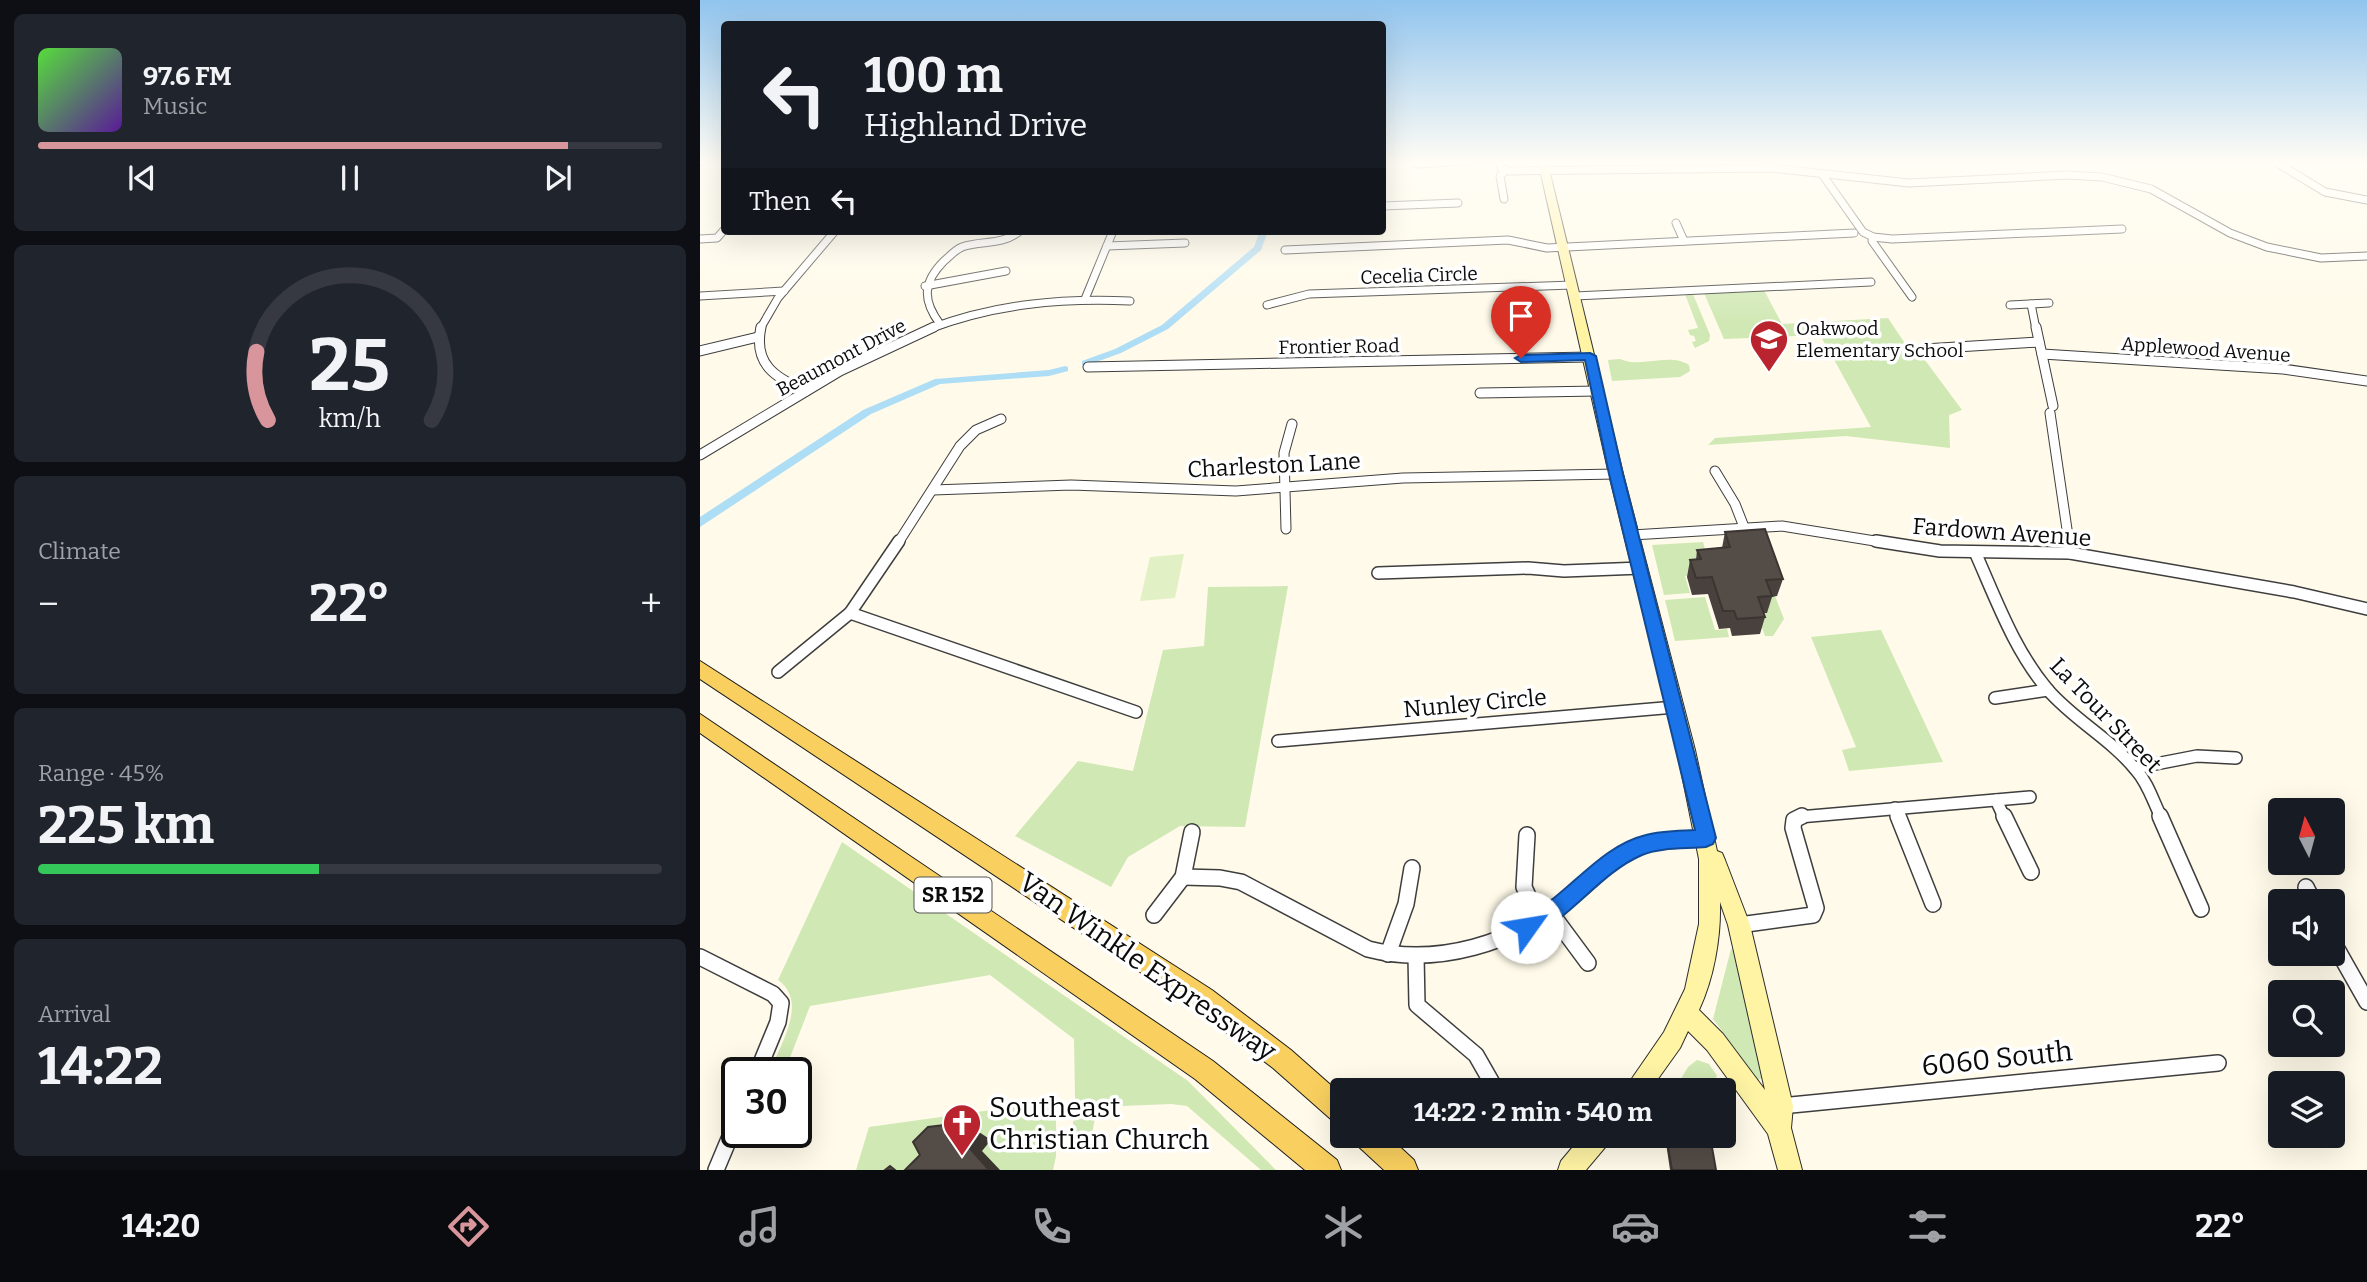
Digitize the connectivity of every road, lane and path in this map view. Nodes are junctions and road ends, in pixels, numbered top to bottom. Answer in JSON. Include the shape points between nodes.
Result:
{"nodes":[{"id":1,"x":1555,"y":216,"type":"edge"},
{"id":2,"x":1851,"y":216,"type":"edge"},
{"id":3,"x":2199,"y":216,"type":"edge"},
{"id":4,"x":1676,"y":223,"type":"dead end"},
{"id":5,"x":2122,"y":229,"type":"dead end"},
{"id":6,"x":721,"y":233,"type":"edge"},
{"id":7,"x":1854,"y":233,"type":"dead end"},
{"id":8,"x":832,"y":235,"type":"edge"},
{"id":9,"x":1012,"y":235,"type":"edge"},
{"id":10,"x":1111,"y":235,"type":"edge"},
{"id":11,"x":1873,"y":237,"type":"junction"},
{"id":12,"x":700,"y":239,"type":"edge"},
{"id":13,"x":1684,"y":241,"type":"junction"},
{"id":14,"x":1185,"y":243,"type":"dead end"},
{"id":15,"x":1107,"y":246,"type":"junction"},
{"id":16,"x":1562,"y":248,"type":"junction"},
{"id":17,"x":1285,"y":250,"type":"dead end"},
{"id":18,"x":2367,"y":256,"type":"edge"},
{"id":19,"x":1006,"y":271,"type":"dead end"},
{"id":20,"x":1871,"y":282,"type":"dead end"},
{"id":21,"x":925,"y":286,"type":"junction"},
{"id":22,"x":1574,"y":290,"type":"junction"},
{"id":23,"x":784,"y":291,"type":"junction"},
{"id":24,"x":700,"y":296,"type":"edge"},
{"id":25,"x":1912,"y":297,"type":"dead end"},
{"id":26,"x":1084,"y":299,"type":"junction"},
{"id":27,"x":1130,"y":301,"type":"dead end"},
{"id":28,"x":2049,"y":303,"type":"dead end"},
{"id":29,"x":2031,"y":304,"type":"junction"},
{"id":30,"x":1267,"y":306,"type":"dead end"},
{"id":31,"x":2010,"y":306,"type":"dead end"},
{"id":32,"x":940,"y":324,"type":"junction"},
{"id":33,"x":758,"y":337,"type":"junction"},
{"id":34,"x":2039,"y":342,"type":"junction"},
{"id":35,"x":1924,"y":349,"type":"dead end"},
{"id":36,"x":700,"y":351,"type":"edge"},
{"id":37,"x":2042,"y":354,"type":"junction"},
{"id":38,"x":1590,"y":356,"type":"junction"},
{"id":39,"x":1088,"y":367,"type":"dead end"},
{"id":40,"x":2367,"y":381,"type":"edge"},
{"id":41,"x":806,"y":391,"type":"junction"},
{"id":42,"x":1598,"y":391,"type":"junction"},
{"id":43,"x":1480,"y":393,"type":"dead end"},
{"id":44,"x":1001,"y":419,"type":"dead end"},
{"id":45,"x":1292,"y":424,"type":"dead end"},
{"id":46,"x":700,"y":455,"type":"edge"},
{"id":47,"x":1715,"y":471,"type":"dead end"},
{"id":48,"x":1616,"y":474,"type":"junction"},
{"id":49,"x":1284,"y":487,"type":"junction"},
{"id":50,"x":933,"y":490,"type":"junction"},
{"id":51,"x":1744,"y":527,"type":"junction"},
{"id":52,"x":1286,"y":529,"type":"dead end"},
{"id":53,"x":1632,"y":535,"type":"junction"},
{"id":54,"x":1975,"y":552,"type":"junction"},
{"id":55,"x":2070,"y":553,"type":"junction"},
{"id":56,"x":1641,"y":568,"type":"junction"},
{"id":57,"x":1378,"y":573,"type":"dead end"},
{"id":58,"x":2367,"y":609,"type":"edge"},
{"id":59,"x":850,"y":613,"type":"junction"},
{"id":60,"x":700,"y":669,"type":"edge"},
{"id":61,"x":778,"y":672,"type":"dead end"},
{"id":62,"x":2048,"y":690,"type":"junction"},
{"id":63,"x":1995,"y":698,"type":"dead end"},
{"id":64,"x":1675,"y":707,"type":"junction"},
{"id":65,"x":1136,"y":712,"type":"dead end"},
{"id":66,"x":700,"y":722,"type":"edge"},
{"id":67,"x":1278,"y":741,"type":"dead end"},
{"id":68,"x":2236,"y":758,"type":"dead end"},
{"id":69,"x":2135,"y":768,"type":"junction"},
{"id":70,"x":2030,"y":797,"type":"dead end"},
{"id":71,"x":1996,"y":800,"type":"junction"},
{"id":72,"x":1895,"y":808,"type":"junction"},
{"id":73,"x":1192,"y":832,"type":"dead end"},
{"id":74,"x":1527,"y":835,"type":"dead end"},
{"id":75,"x":1706,"y":838,"type":"junction"},
{"id":76,"x":1412,"y":868,"type":"dead end"},
{"id":77,"x":2031,"y":872,"type":"dead end"},
{"id":78,"x":1183,"y":877,"type":"junction"},
{"id":79,"x":1933,"y":904,"type":"dead end"},
{"id":80,"x":2201,"y":909,"type":"dead end"},
{"id":81,"x":1154,"y":915,"type":"dead end"},
{"id":82,"x":1545,"y":917,"type":"junction"},
{"id":83,"x":1739,"y":925,"type":"junction"},
{"id":84,"x":1388,"y":954,"type":"junction"},
{"id":85,"x":1416,"y":956,"type":"junction"},
{"id":86,"x":700,"y":957,"type":"edge"},
{"id":87,"x":1588,"y":963,"type":"dead end"},
{"id":88,"x":2345,"y":963,"type":"edge"},
{"id":89,"x":2367,"y":1002,"type":"edge"},
{"id":90,"x":1686,"y":1013,"type":"junction"},
{"id":91,"x":764,"y":1057,"type":"edge"},
{"id":92,"x":2218,"y":1063,"type":"dead end"},
{"id":93,"x":1489,"y":1078,"type":"edge"},
{"id":94,"x":1645,"y":1078,"type":"edge"},
{"id":95,"x":1330,"y":1101,"type":"edge"},
{"id":96,"x":1780,"y":1117,"type":"junction"},
{"id":97,"x":725,"y":1148,"type":"edge"},
{"id":98,"x":1381,"y":1148,"type":"edge"},
{"id":99,"x":1588,"y":1148,"type":"edge"},
{"id":100,"x":716,"y":1170,"type":"edge"},
{"id":101,"x":1327,"y":1170,"type":"edge"},
{"id":102,"x":1405,"y":1170,"type":"edge"},
{"id":103,"x":1570,"y":1170,"type":"edge"},
{"id":104,"x":1790,"y":1170,"type":"edge"}],
"edges":[{"from":1,"to":16,"type":"main road"},
{"from":2,"to":11,"type":"street"},
{"from":3,"to":18,"type":"street","via":[[2267,247],[2322,258]]},
{"from":4,"to":13,"type":"street"},
{"from":5,"to":11,"type":"street"},
{"from":6,"to":12,"type":"street"},
{"from":7,"to":13,"type":"street"},
{"from":8,"to":23,"type":"street"},
{"from":9,"to":21,"type":"street","via":[[995,244],[960,248]]},
{"from":10,"to":15,"type":"street"},
{"from":11,"to":25,"type":"street","via":[[1871,241]]},
{"from":13,"to":16,"type":"street"},
{"from":14,"to":15,"type":"street"},
{"from":15,"to":26,"type":"street"},
{"from":16,"to":17,"type":"street","via":[[1504,240]]},
{"from":16,"to":22,"type":"main road"},
{"from":19,"to":21,"type":"street"},
{"from":20,"to":22,"type":"street","name":"Cecelia Circle"},
{"from":21,"to":32,"type":"street","via":[[926,305]]},
{"from":22,"to":30,"type":"street","name":"Cecelia Circle","via":[[1309,294]]},
{"from":22,"to":38,"type":"main road"},
{"from":23,"to":24,"type":"street"},
{"from":23,"to":33,"type":"street"},
{"from":26,"to":27,"type":"street","name":"Beaumont Drive"},
{"from":26,"to":32,"type":"street","name":"Beaumont Drive","via":[[1012,306]]},
{"from":28,"to":29,"type":"street"},
{"from":29,"to":31,"type":"street"},
{"from":29,"to":34,"type":"street"},
{"from":32,"to":41,"type":"street","name":"Beaumont Drive"},
{"from":33,"to":36,"type":"street"},
{"from":33,"to":41,"type":"street","via":[[768,368]]},
{"from":34,"to":35,"type":"street"},
{"from":34,"to":37,"type":"street"},
{"from":37,"to":40,"type":"street","name":"Applewood Avenue","via":[[2283,369]]},
{"from":37,"to":55,"type":"street"},
{"from":38,"to":39,"type":"street","name":"Frontier Road"},
{"from":38,"to":42,"type":"main road"},
{"from":41,"to":46,"type":"street","name":"Beaumont Drive"},
{"from":42,"to":43,"type":"street"},
{"from":42,"to":48,"type":"main road"},
{"from":44,"to":50,"type":"street","via":[[964,441]]},
{"from":45,"to":49,"type":"street","via":[[1285,447]]},
{"from":47,"to":51,"type":"street"},
{"from":48,"to":49,"type":"street","name":"Charleston Lane","via":[[1403,478]]},
{"from":48,"to":53,"type":"main road"},
{"from":49,"to":50,"type":"street","name":"Charleston Lane","via":[[1222,491],[1071,485]]},
{"from":49,"to":52,"type":"street"},
{"from":50,"to":59,"type":"street"},
{"from":51,"to":53,"type":"street","name":"Fardown Avenue"},
{"from":51,"to":54,"type":"street","name":"Fardown Avenue","via":[[1790,526],[1930,550]]},
{"from":53,"to":56,"type":"main road"},
{"from":54,"to":55,"type":"street","name":"Fardown Avenue"},
{"from":54,"to":62,"type":"street","name":"La Tour Street","via":[[2016,644]]},
{"from":55,"to":58,"type":"street","name":"Fardown Avenue"},
{"from":56,"to":57,"type":"street"},
{"from":56,"to":64,"type":"main road"},
{"from":59,"to":61,"type":"street"},
{"from":59,"to":65,"type":"street"},
{"from":60,"to":95,"type":"main road","name":"Van Winkle Expressway","number":"SR 152","via":[[1203,999]]},
{"from":62,"to":63,"type":"street"},
{"from":62,"to":69,"type":"street","name":"La Tour Street"},
{"from":64,"to":67,"type":"street","name":"Nunley Circle"},
{"from":64,"to":75,"type":"main road"},
{"from":66,"to":101,"type":"main road","number":"SR 152","via":[[1204,1070]]},
{"from":68,"to":69,"type":"street","via":[[2198,753]]},
{"from":69,"to":80,"type":"street","name":"La Tour Street","via":[[2154,798]]},
{"from":70,"to":71,"type":"street"},
{"from":71,"to":72,"type":"street"},
{"from":71,"to":77,"type":"street"},
{"from":72,"to":79,"type":"street"},
{"from":72,"to":83,"type":"street","via":[[1803,815],[1794,820],[1816,908],[1813,915]]},
{"from":73,"to":78,"type":"street"},
{"from":74,"to":82,"type":"street","via":[[1526,894]]},
{"from":75,"to":82,"type":"street","via":[[1634,849]]},
{"from":75,"to":83,"type":"main road"},
{"from":75,"to":90,"type":"main road","via":[[1710,924],[1702,968]]},
{"from":76,"to":84,"type":"street","via":[[1406,904]]},
{"from":78,"to":81,"type":"street"},
{"from":78,"to":84,"type":"street","via":[[1244,883],[1365,948]]},
{"from":82,"to":85,"type":"street","via":[[1474,947]]},
{"from":82,"to":87,"type":"street"},
{"from":83,"to":96,"type":"main road"},
{"from":84,"to":85,"type":"street"},
{"from":85,"to":93,"type":"street","via":[[1417,1005],[1476,1055]]},
{"from":86,"to":91,"type":"street","via":[[773,994],[781,1003]]},
{"from":88,"to":89,"type":"street"},
{"from":90,"to":94,"type":"main road"},
{"from":90,"to":96,"type":"main road"},
{"from":92,"to":96,"type":"street","name":"6060 South"},
{"from":96,"to":104,"type":"main road"},
{"from":97,"to":100,"type":"street"},
{"from":98,"to":102,"type":"main road"},
{"from":99,"to":103,"type":"main road"}]}
